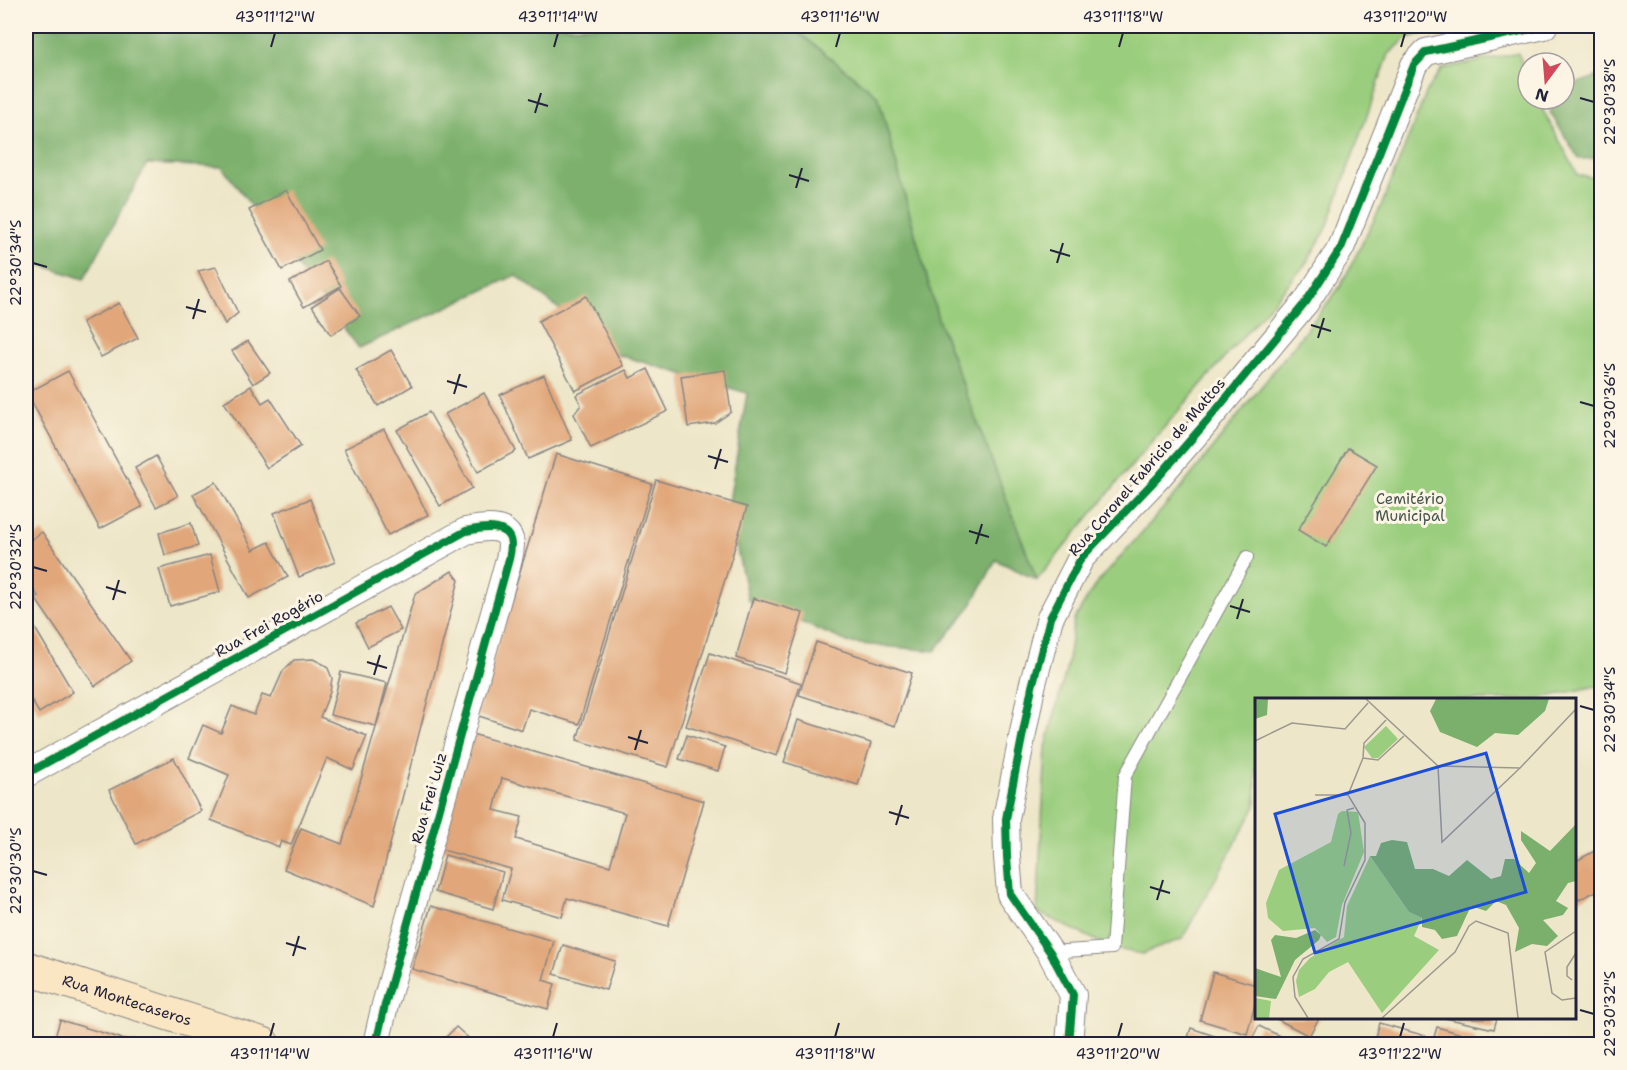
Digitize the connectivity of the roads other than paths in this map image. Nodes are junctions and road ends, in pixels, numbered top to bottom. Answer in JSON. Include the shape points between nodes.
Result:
{"nodes":[{"id":1,"x":1533,"y":26,"type":"edge"},
{"id":2,"x":1247,"y":557,"type":"dead end"},
{"id":3,"x":509,"y":559,"type":"joint"},
{"id":4,"x":26,"y":774,"type":"edge"},
{"id":5,"x":1050,"y":952,"type":"junction"},
{"id":6,"x":26,"y":968,"type":"edge"},
{"id":7,"x":262,"y":1044,"type":"edge"},
{"id":8,"x":376,"y":1044,"type":"edge"},
{"id":9,"x":1070,"y":1044,"type":"edge"}],
"edges":[{"from":1,"to":5,"type":"street","name":"Rua Coronel Fabricio de Mattos","via":[[1426,52],[1414,64],[1341,248],[1306,302],[1160,475],[1081,558],[1050,618],[1006,819],[1010,894]]},
{"from":2,"to":5,"type":"lane","via":[[1125,776],[1112,948]]},
{"from":3,"to":4,"type":"street","name":"Rua Frei Rogério","via":[[508,535],[486,527],[466,531]]},
{"from":3,"to":8,"type":"street","name":"Rua Frei Luiz"},
{"from":5,"to":9,"type":"street","name":"Rua Coronel Fabricio de Mattos","via":[[1073,995]]},
{"from":6,"to":7,"type":"main road","name":"Rua Montecaseros"}]}
